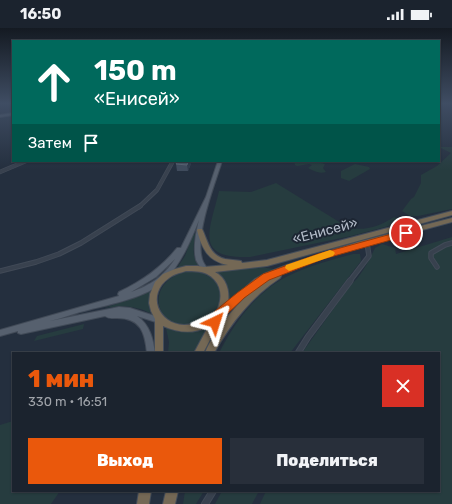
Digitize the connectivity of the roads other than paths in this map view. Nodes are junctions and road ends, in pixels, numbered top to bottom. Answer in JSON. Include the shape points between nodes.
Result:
{"nodes":[{"id":1,"x":24,"y":162,"type":"edge"},
{"id":2,"x":171,"y":162,"type":"edge"},
{"id":3,"x":220,"y":162,"type":"edge"},
{"id":4,"x":0,"y":172,"type":"edge"},
{"id":5,"x":207,"y":198,"type":"junction"},
{"id":6,"x":452,"y":213,"type":"edge"},
{"id":7,"x":452,"y":220,"type":"edge"},
{"id":8,"x":200,"y":230,"type":"junction"},
{"id":9,"x":191,"y":231,"type":"junction"},
{"id":10,"x":367,"y":243,"type":"junction"},
{"id":11,"x":452,"y":243,"type":"edge"},
{"id":12,"x":302,"y":262,"type":"junction"},
{"id":13,"x":267,"y":263,"type":"junction"},
{"id":14,"x":437,"y":267,"type":"dead end"},
{"id":15,"x":205,"y":270,"type":"junction"},
{"id":16,"x":0,"y":271,"type":"edge"},
{"id":17,"x":161,"y":280,"type":"junction"},
{"id":18,"x":83,"y":309,"type":"junction"},
{"id":19,"x":219,"y":314,"type":"junction"},
{"id":20,"x":76,"y":318,"type":"junction"},
{"id":21,"x":159,"y":320,"type":"junction"},
{"id":22,"x":0,"y":333,"type":"edge"},
{"id":23,"x":0,"y":337,"type":"edge"},
{"id":24,"x":151,"y":352,"type":"edge"},
{"id":25,"x":159,"y":352,"type":"edge"},
{"id":26,"x":199,"y":352,"type":"edge"},
{"id":27,"x":210,"y":352,"type":"edge"},
{"id":28,"x":299,"y":352,"type":"edge"},
{"id":29,"x":145,"y":492,"type":"edge"},
{"id":30,"x":167,"y":492,"type":"edge"},
{"id":31,"x":172,"y":492,"type":"edge"},
{"id":32,"x":212,"y":492,"type":"edge"},
{"id":33,"x":143,"y":504,"type":"edge"},
{"id":34,"x":166,"y":504,"type":"edge"},
{"id":35,"x":169,"y":504,"type":"edge"},
{"id":36,"x":205,"y":504,"type":"edge"}],
"edges":[{"from":1,"to":4,"type":"street"},
{"from":2,"to":16,"type":"street","via":[[157,190],[138,207],[59,254]]},
{"from":3,"to":5,"type":"main road"},
{"from":5,"to":8,"type":"main road"},
{"from":5,"to":9,"type":"main road"},
{"from":6,"to":13,"type":"highway","name":"«Енисей»"},
{"from":7,"to":10,"type":"highway","name":"«Енисей»"},
{"from":8,"to":13,"type":"highway","via":[[207,251],[220,260],[233,263]]},
{"from":8,"to":15,"type":"main road","via":[[199,259]]},
{"from":9,"to":17,"type":"main road","via":[[174,264]]},
{"from":9,"to":18,"type":"main road","via":[[165,267],[154,276]]},
{"from":10,"to":12,"type":"highway","name":"«Енисей»"},
{"from":10,"to":28,"type":"street","via":[[369,256]]},
{"from":11,"to":14,"type":"street","via":[[445,244],[431,253]]},
{"from":12,"to":19,"type":"highway","via":[[266,277]]},
{"from":12,"to":27,"type":"highway","via":[[275,277],[246,302],[221,332]]},
{"from":13,"to":15,"type":"highway","name":"«Енисей»"},
{"from":15,"to":17,"type":"highway","name":"«Енисей»","via":[[183,269]]},
{"from":15,"to":19,"type":"highway","via":[[219,279],[224,287],[224,305]]},
{"from":17,"to":18,"type":"main road","via":[[134,293]]},
{"from":17,"to":21,"type":"highway","via":[[152,298]]},
{"from":18,"to":22,"type":"main road"},
{"from":19,"to":21,"type":"highway","via":[[211,322],[189,329],[176,328]]},
{"from":19,"to":26,"type":"highway"},
{"from":20,"to":21,"type":"main road","via":[[119,310]]},
{"from":20,"to":23,"type":"main road"},
{"from":20,"to":24,"type":"main road","via":[[113,315],[133,317],[147,331]]},
{"from":21,"to":25,"type":"highway"},
{"from":29,"to":33,"type":"highway"},
{"from":30,"to":34,"type":"highway"},
{"from":31,"to":35,"type":"highway"},
{"from":32,"to":36,"type":"street"}]}
